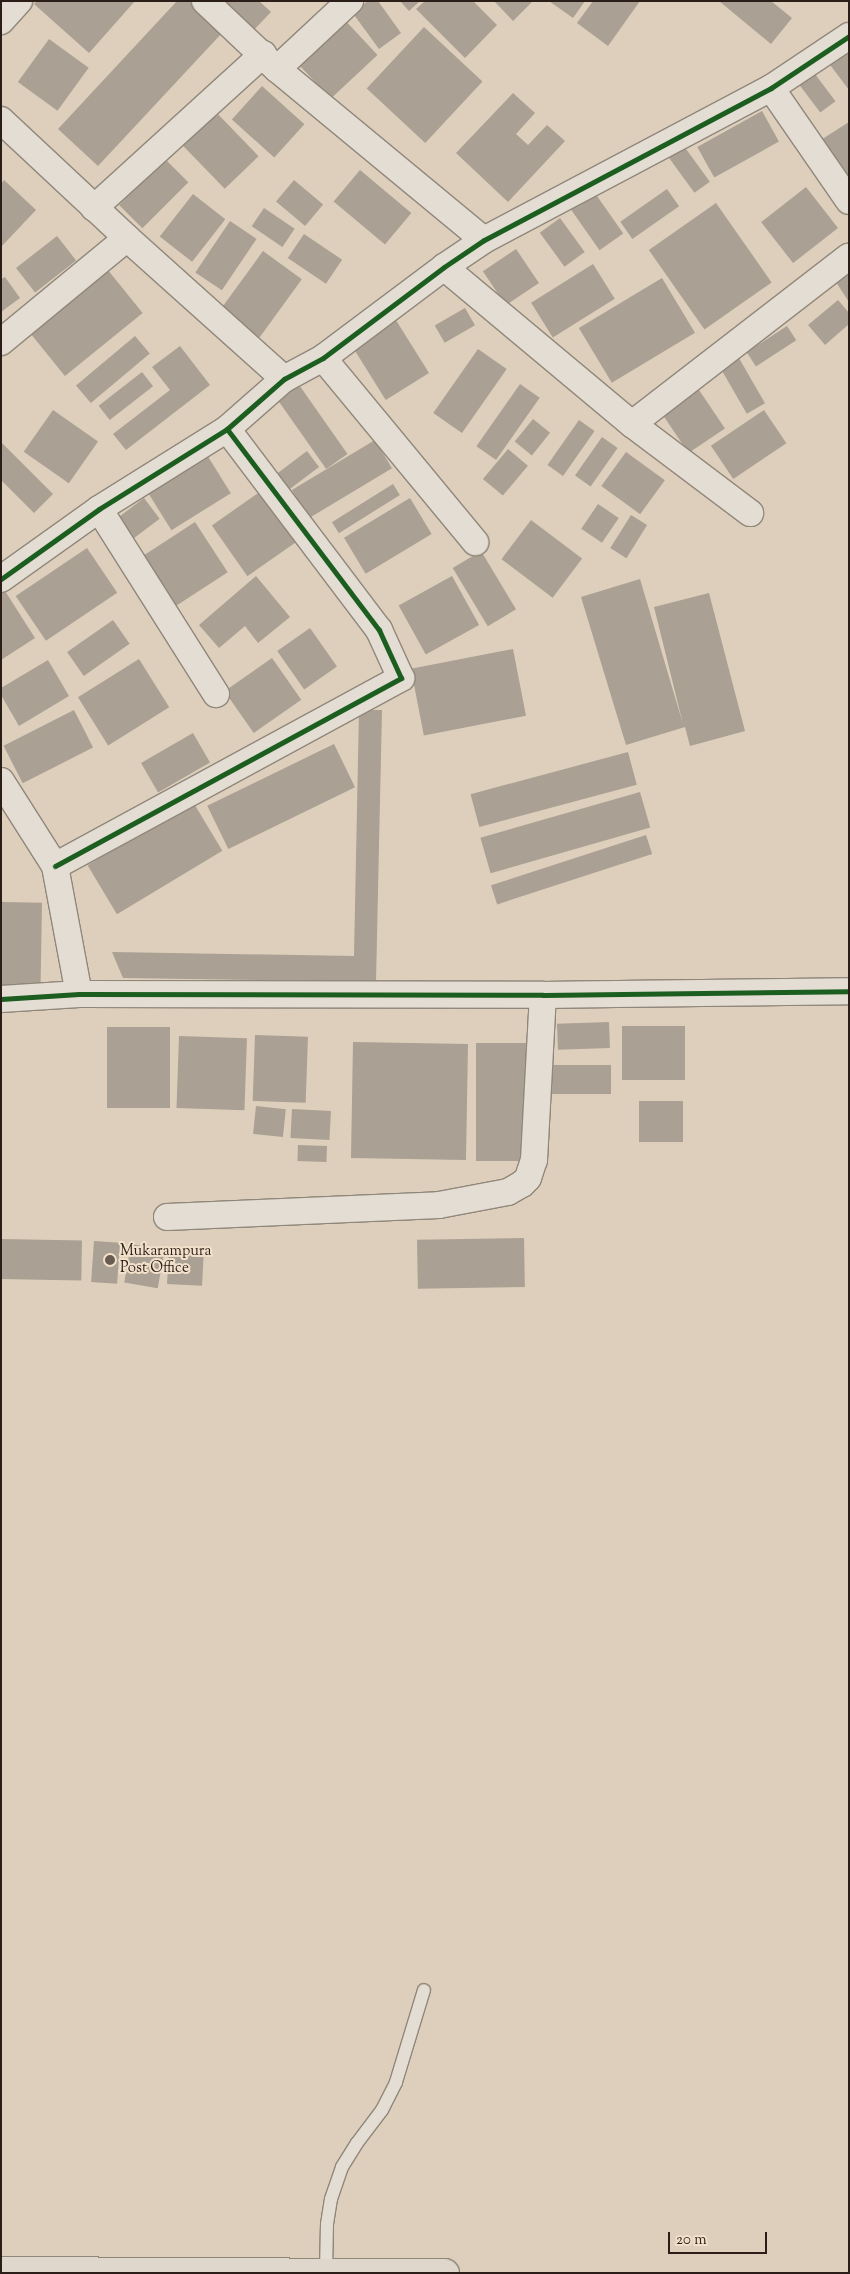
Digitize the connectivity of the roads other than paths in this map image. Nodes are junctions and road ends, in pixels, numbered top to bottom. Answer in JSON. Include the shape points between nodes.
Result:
{"nodes":[{"id":1,"x":19,"y":1,"type":"edge"},
{"id":2,"x":205,"y":1,"type":"edge"},
{"id":3,"x":350,"y":1,"type":"edge"},
{"id":4,"x":1,"y":21,"type":"edge"},
{"id":5,"x":849,"y":36,"type":"edge"},
{"id":6,"x":270,"y":62,"type":"junction"},
{"id":7,"x":771,"y":88,"type":"junction"},
{"id":8,"x":1,"y":120,"type":"edge"},
{"id":9,"x":849,"y":201,"type":"edge"},
{"id":10,"x":94,"y":208,"type":"junction"},
{"id":11,"x":127,"y":238,"type":"junction"},
{"id":12,"x":484,"y":240,"type":"junction"},
{"id":13,"x":849,"y":256,"type":"edge"},
{"id":14,"x":444,"y":267,"type":"junction"},
{"id":15,"x":1,"y":342,"type":"edge"},
{"id":16,"x":323,"y":358,"type":"junction"},
{"id":17,"x":284,"y":379,"type":"junction"},
{"id":18,"x":632,"y":424,"type":"junction"},
{"id":19,"x":226,"y":429,"type":"junction"},
{"id":20,"x":99,"y":509,"type":"junction"},
{"id":21,"x":750,"y":514,"type":"dead end"},
{"id":22,"x":475,"y":542,"type":"dead end"},
{"id":23,"x":1,"y":579,"type":"edge"},
{"id":24,"x":216,"y":694,"type":"dead end"},
{"id":25,"x":1,"y":781,"type":"edge"},
{"id":26,"x":56,"y":866,"type":"junction"},
{"id":27,"x":849,"y":991,"type":"edge"},
{"id":28,"x":79,"y":994,"type":"junction"},
{"id":29,"x":543,"y":995,"type":"junction"},
{"id":30,"x":1,"y":999,"type":"edge"},
{"id":31,"x":166,"y":1216,"type":"dead end"},
{"id":32,"x":424,"y":1990,"type":"dead end"},
{"id":33,"x":1,"y":2271,"type":"edge"},
{"id":34,"x":326,"y":2271,"type":"junction"},
{"id":35,"x":445,"y":2273,"type":"edge"}],
"edges":[{"from":1,"to":4,"type":"street"},
{"from":2,"to":6,"type":"street"},
{"from":3,"to":6,"type":"street"},
{"from":5,"to":7,"type":"street"},
{"from":6,"to":10,"type":"street"},
{"from":6,"to":12,"type":"street"},
{"from":7,"to":9,"type":"street"},
{"from":7,"to":12,"type":"street"},
{"from":8,"to":10,"type":"street"},
{"from":10,"to":11,"type":"street"},
{"from":11,"to":15,"type":"street"},
{"from":11,"to":17,"type":"street"},
{"from":12,"to":14,"type":"street"},
{"from":13,"to":18,"type":"street"},
{"from":14,"to":16,"type":"street"},
{"from":14,"to":18,"type":"street"},
{"from":16,"to":17,"type":"street"},
{"from":16,"to":22,"type":"street"},
{"from":17,"to":19,"type":"street"},
{"from":18,"to":21,"type":"street"},
{"from":19,"to":20,"type":"street"},
{"from":19,"to":26,"type":"street","via":[[379,630],[401,678]]},
{"from":20,"to":23,"type":"street"},
{"from":20,"to":24,"type":"street"},
{"from":25,"to":26,"type":"street"},
{"from":26,"to":28,"type":"street"},
{"from":27,"to":29,"type":"street"},
{"from":28,"to":29,"type":"street"},
{"from":28,"to":30,"type":"street"},
{"from":29,"to":31,"type":"street","via":[[534,1160],[528,1178],[522,1184],[508,1192],[439,1205]]},
{"from":32,"to":34,"type":"lane","via":[[396,2082],[382,2110],[342,2167],[327,2224]]},
{"from":33,"to":34,"type":"main road"},
{"from":34,"to":35,"type":"main road"}]}
